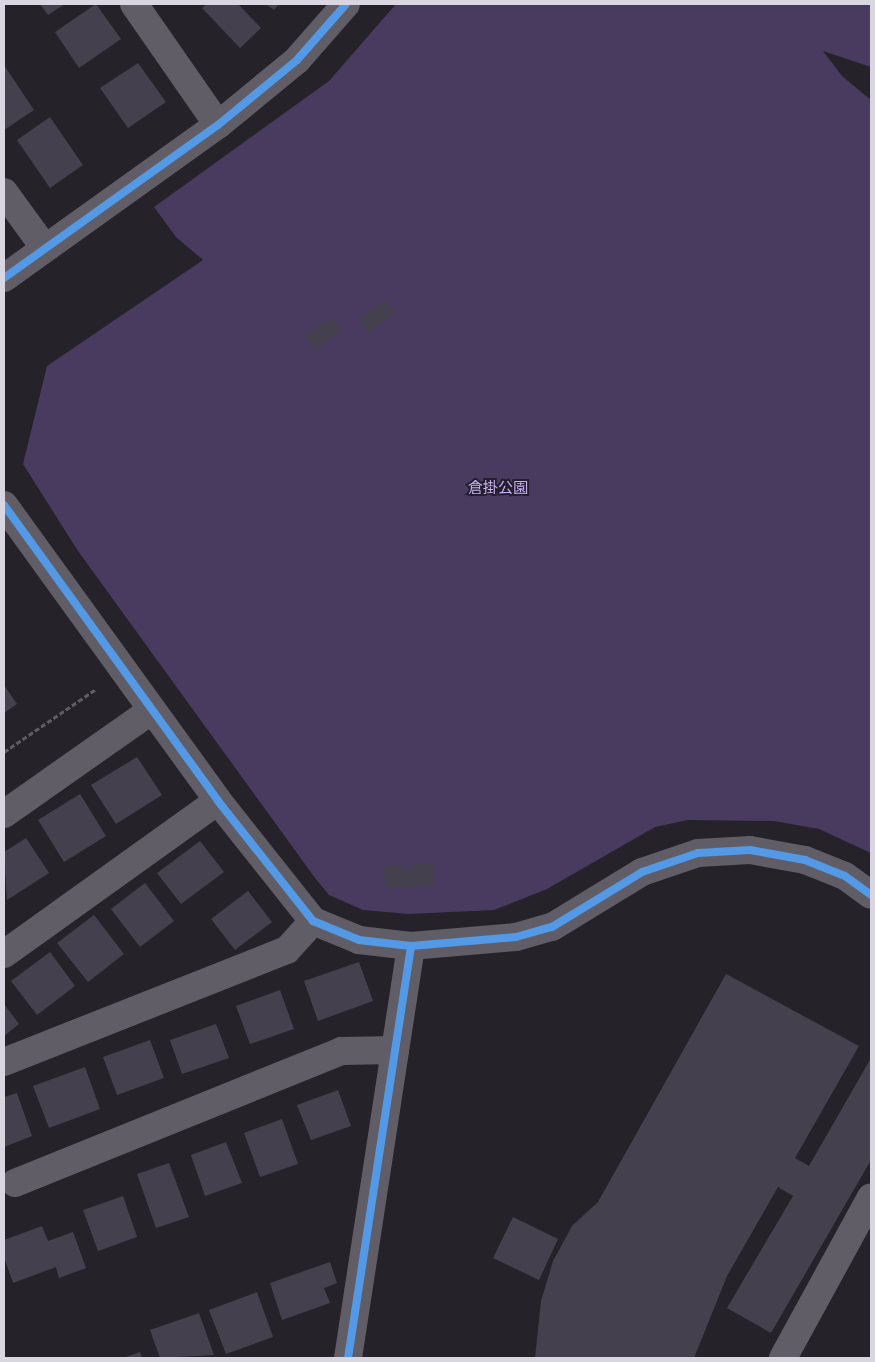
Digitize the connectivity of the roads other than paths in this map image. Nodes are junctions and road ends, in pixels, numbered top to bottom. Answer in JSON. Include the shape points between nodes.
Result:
{"nodes":[{"id":1,"x":134,"y":4,"type":"edge"},
{"id":2,"x":346,"y":4,"type":"edge"},
{"id":3,"x":218,"y":125,"type":"junction"},
{"id":4,"x":4,"y":192,"type":"edge"},
{"id":5,"x":44,"y":247,"type":"junction"},
{"id":6,"x":4,"y":278,"type":"edge"},
{"id":7,"x":4,"y":506,"type":"edge"},
{"id":8,"x":152,"y":710,"type":"junction"},
{"id":9,"x":218,"y":801,"type":"junction"},
{"id":10,"x":4,"y":814,"type":"edge"},
{"id":11,"x":871,"y":895,"type":"edge"},
{"id":12,"x":313,"y":921,"type":"junction"},
{"id":13,"x":411,"y":946,"type":"junction"},
{"id":14,"x":4,"y":954,"type":"edge"},
{"id":15,"x":395,"y":1050,"type":"junction"},
{"id":16,"x":4,"y":1062,"type":"edge"},
{"id":17,"x":15,"y":1183,"type":"dead end"},
{"id":18,"x":871,"y":1197,"type":"edge"},
{"id":19,"x":348,"y":1358,"type":"edge"},
{"id":20,"x":783,"y":1358,"type":"edge"}],
"edges":[{"from":1,"to":3,"type":"street"},
{"from":2,"to":3,"type":"street","via":[[297,60]]},
{"from":3,"to":5,"type":"street"},
{"from":4,"to":5,"type":"street"},
{"from":5,"to":6,"type":"street"},
{"from":7,"to":8,"type":"street"},
{"from":8,"to":9,"type":"street"},
{"from":8,"to":10,"type":"street"},
{"from":9,"to":12,"type":"street"},
{"from":9,"to":14,"type":"street"},
{"from":11,"to":13,"type":"street","via":[[845,876],[805,860],[750,850],[698,853],[642,872],[552,926],[516,937]]},
{"from":12,"to":13,"type":"street","via":[[359,940]]},
{"from":12,"to":16,"type":"street","via":[[287,950]]},
{"from":13,"to":15,"type":"street"},
{"from":15,"to":17,"type":"street","via":[[341,1051]]},
{"from":15,"to":19,"type":"street"},
{"from":18,"to":20,"type":"street"}]}
